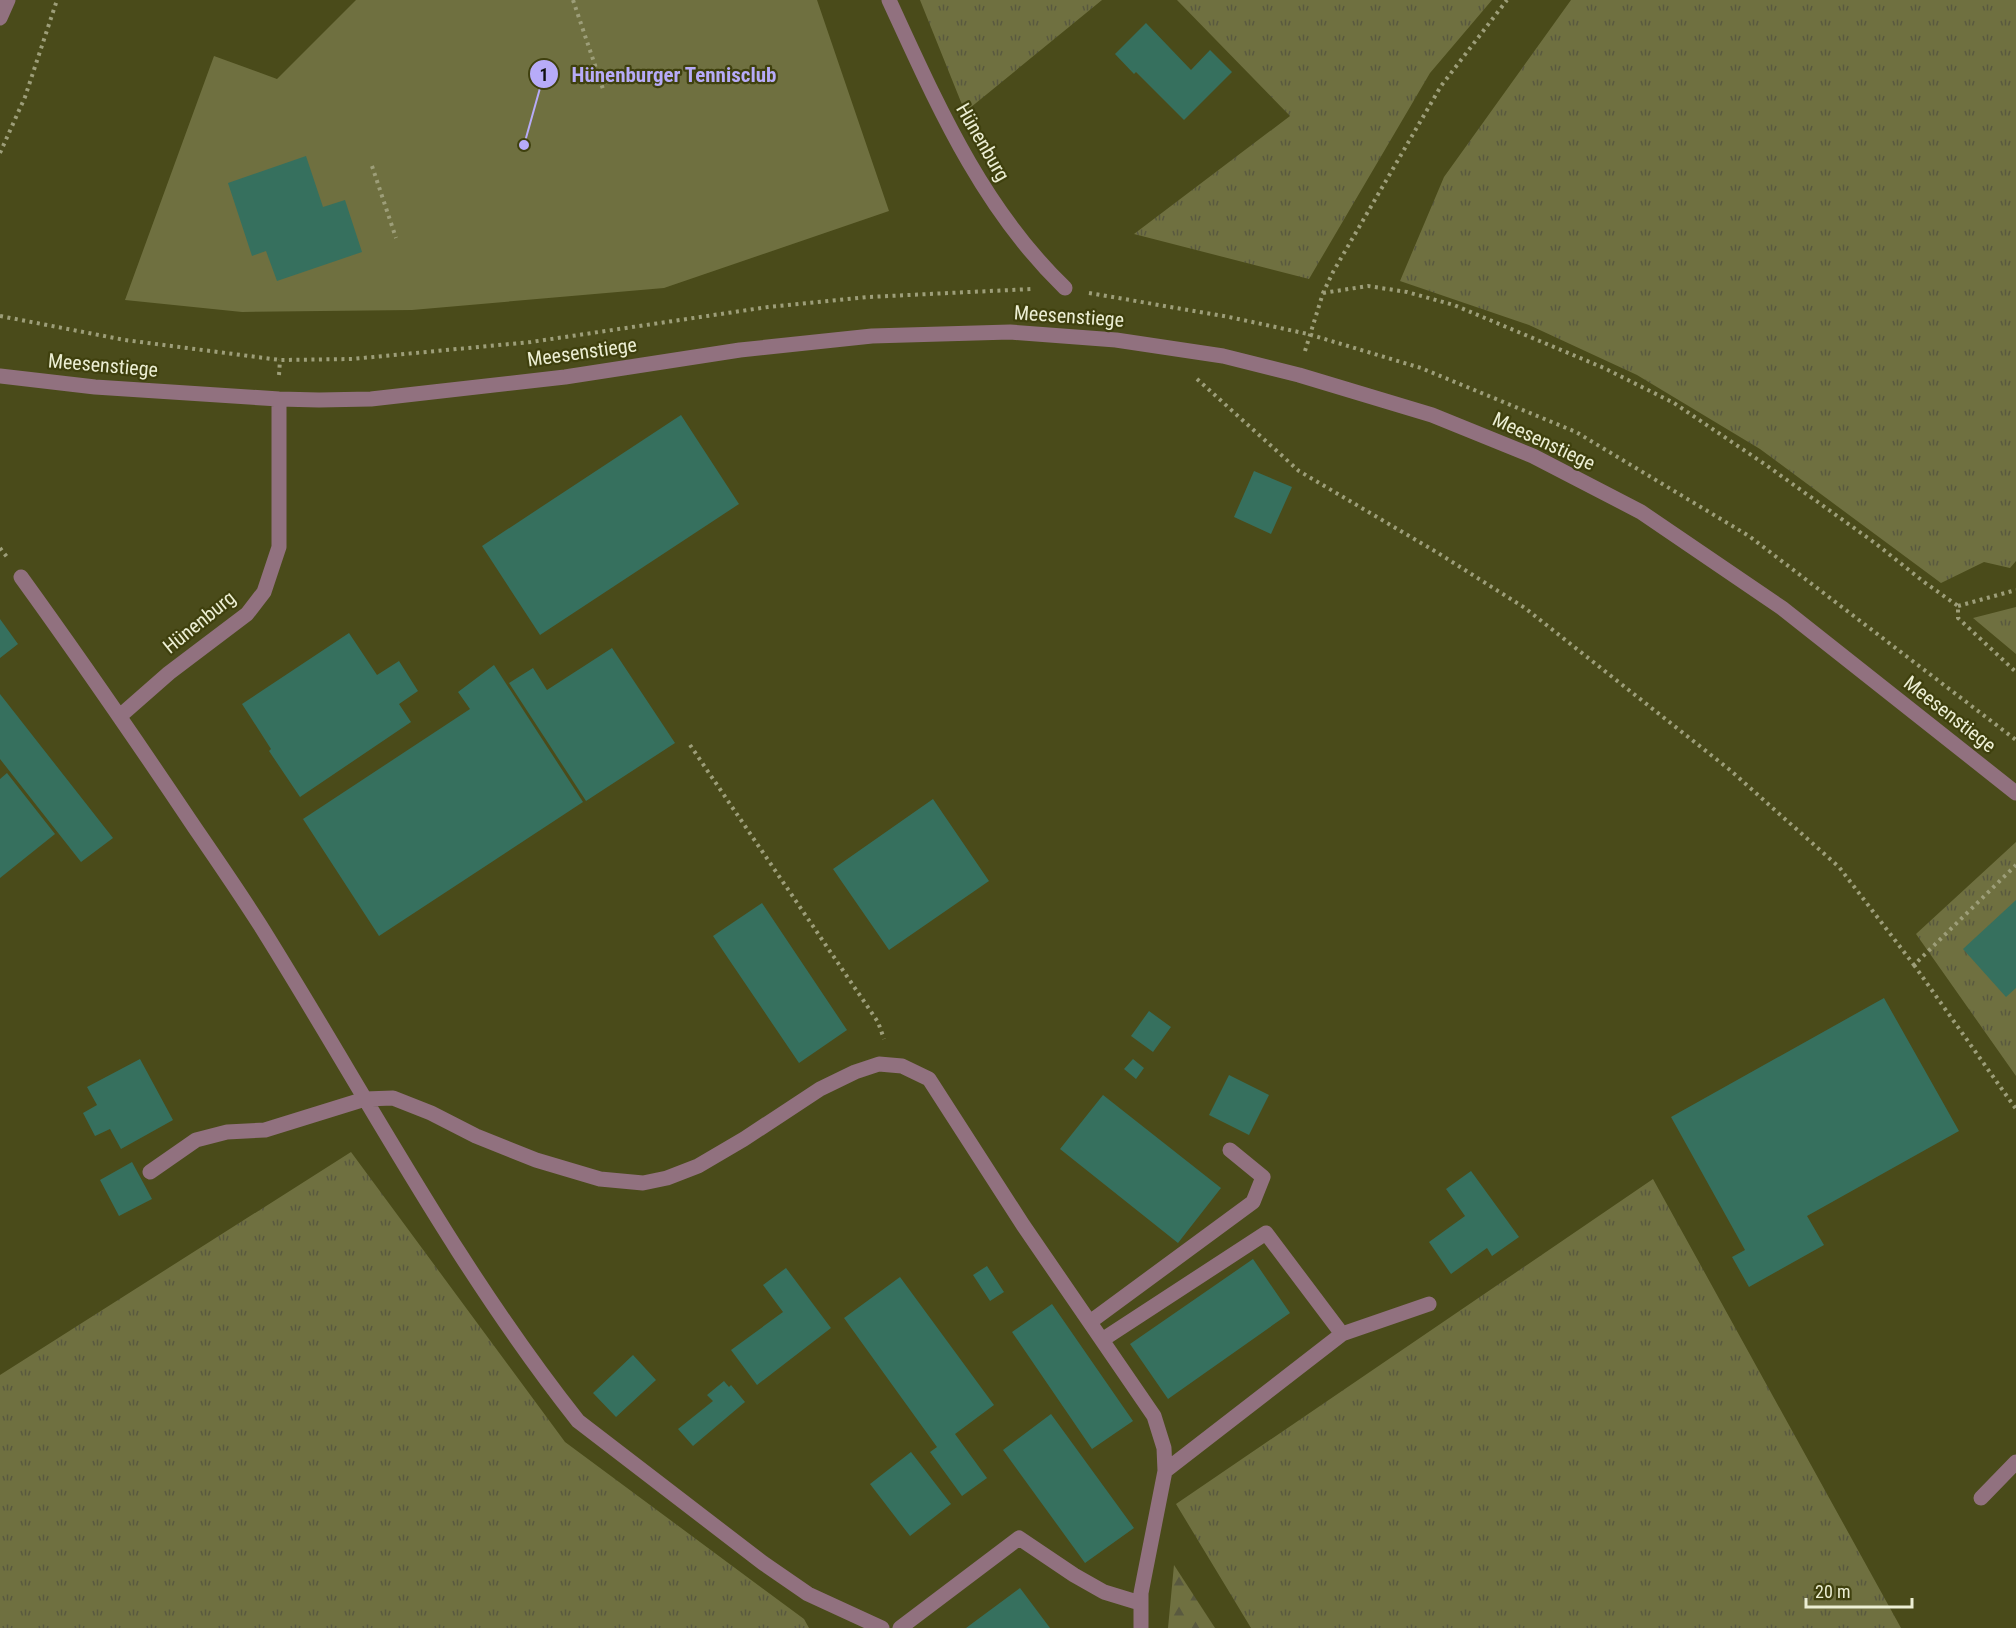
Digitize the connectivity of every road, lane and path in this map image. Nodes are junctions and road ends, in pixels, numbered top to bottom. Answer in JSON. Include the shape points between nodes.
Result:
{"nodes":[{"id":1,"x":8,"y":0,"type":"edge"},
{"id":2,"x":57,"y":0,"type":"edge"},
{"id":3,"x":573,"y":0,"type":"edge"},
{"id":4,"x":889,"y":0,"type":"edge"},
{"id":5,"x":1508,"y":0,"type":"edge"},
{"id":6,"x":0,"y":18,"type":"edge"},
{"id":7,"x":603,"y":89,"type":"dead end"},
{"id":8,"x":0,"y":153,"type":"edge"},
{"id":9,"x":372,"y":166,"type":"dead end"},
{"id":10,"x":396,"y":238,"type":"dead end"},
{"id":11,"x":1065,"y":288,"type":"junction"},
{"id":12,"x":1323,"y":293,"type":"junction"},
{"id":13,"x":0,"y":316,"type":"edge"},
{"id":14,"x":1308,"y":334,"type":"junction"},
{"id":15,"x":0,"y":376,"type":"edge"},
{"id":16,"x":1194,"y":376,"type":"dead end"},
{"id":17,"x":279,"y":399,"type":"junction"},
{"id":18,"x":21,"y":577,"type":"dead end"},
{"id":19,"x":2016,"y":590,"type":"edge"},
{"id":20,"x":1958,"y":606,"type":"junction"},
{"id":21,"x":2016,"y":672,"type":"edge"},
{"id":22,"x":120,"y":716,"type":"junction"},
{"id":23,"x":2016,"y":740,"type":"edge"},
{"id":24,"x":690,"y":745,"type":"dead end"},
{"id":25,"x":2016,"y":793,"type":"edge"},
{"id":26,"x":2016,"y":865,"type":"edge"},
{"id":27,"x":1914,"y":964,"type":"junction"},
{"id":28,"x":893,"y":1065,"type":"junction"},
{"id":29,"x":365,"y":1099,"type":"junction"},
{"id":30,"x":2016,"y":1108,"type":"edge"},
{"id":31,"x":1230,"y":1150,"type":"dead end"},
{"id":32,"x":150,"y":1172,"type":"dead end"},
{"id":33,"x":1429,"y":1304,"type":"dead end"},
{"id":34,"x":1090,"y":1322,"type":"junction"},
{"id":35,"x":1342,"y":1334,"type":"junction"},
{"id":36,"x":1102,"y":1340,"type":"junction"},
{"id":37,"x":2016,"y":1462,"type":"edge"},
{"id":38,"x":1165,"y":1471,"type":"junction"},
{"id":39,"x":1981,"y":1498,"type":"dead end"},
{"id":40,"x":1140,"y":1603,"type":"junction"},
{"id":41,"x":882,"y":1628,"type":"edge"},
{"id":42,"x":900,"y":1628,"type":"edge"},
{"id":43,"x":1141,"y":1628,"type":"edge"}],
"edges":[{"from":1,"to":6,"type":"street"},
{"from":2,"to":8,"type":"path","via":[[25,97]]},
{"from":3,"to":7,"type":"path"},
{"from":4,"to":11,"type":"street","name":"Hünenburg","via":[[959,148],[989,196]]},
{"from":5,"to":12,"type":"path","via":[[1441,86]]},
{"from":9,"to":10,"type":"path"},
{"from":11,"to":13,"type":"path","name":"Meesenstiege","via":[[868,297],[768,307],[531,342],[352,359],[280,360],[125,340]]},
{"from":11,"to":14,"type":"path","name":"Meesenstiege"},
{"from":12,"to":14,"type":"path"},
{"from":12,"to":20,"type":"path","via":[[1368,286],[1454,304],[1604,368],[1674,403],[1738,446]]},
{"from":14,"to":23,"type":"path","name":"Meesenstiege","via":[[1421,368],[1576,432],[1749,536]]},
{"from":15,"to":17,"type":"street","name":"Meesenstiege","via":[[95,387]]},
{"from":16,"to":27,"type":"path","via":[[1299,471],[1526,608],[1730,770],[1839,867]]},
{"from":17,"to":22,"type":"street","name":"Hünenburg","via":[[279,547],[264,592],[247,614]]},
{"from":17,"to":25,"type":"street","name":"Meesenstiege","via":[[383,397],[872,336],[1010,332],[1116,340],[1223,356],[1432,415],[1533,456],[1641,512],[1782,608]]},
{"from":18,"to":22,"type":"street"},
{"from":19,"to":20,"type":"path"},
{"from":20,"to":21,"type":"path","via":[[1958,618]]},
{"from":22,"to":29,"type":"street","via":[[259,923]]},
{"from":24,"to":28,"type":"path","via":[[878,1022]]},
{"from":26,"to":27,"type":"path"},
{"from":27,"to":30,"type":"path"},
{"from":28,"to":29,"type":"street","via":[[879,1064],[820,1089],[698,1166],[643,1183],[600,1179],[536,1160],[393,1098]]},
{"from":28,"to":34,"type":"street","via":[[929,1079]]},
{"from":29,"to":32,"type":"street","via":[[265,1130],[227,1132],[196,1140]]},
{"from":29,"to":41,"type":"street","via":[[468,1266],[579,1422],[808,1594]]},
{"from":31,"to":34,"type":"street","via":[[1263,1177],[1252,1202]]},
{"from":33,"to":35,"type":"street"},
{"from":34,"to":36,"type":"street"},
{"from":35,"to":36,"type":"street","via":[[1266,1233]]},
{"from":35,"to":38,"type":"street"},
{"from":36,"to":38,"type":"street","via":[[1154,1416],[1164,1448]]},
{"from":37,"to":39,"type":"street"},
{"from":38,"to":40,"type":"street"},
{"from":40,"to":42,"type":"street","via":[[1104,1592],[1019,1538]]},
{"from":40,"to":43,"type":"street"}]}
